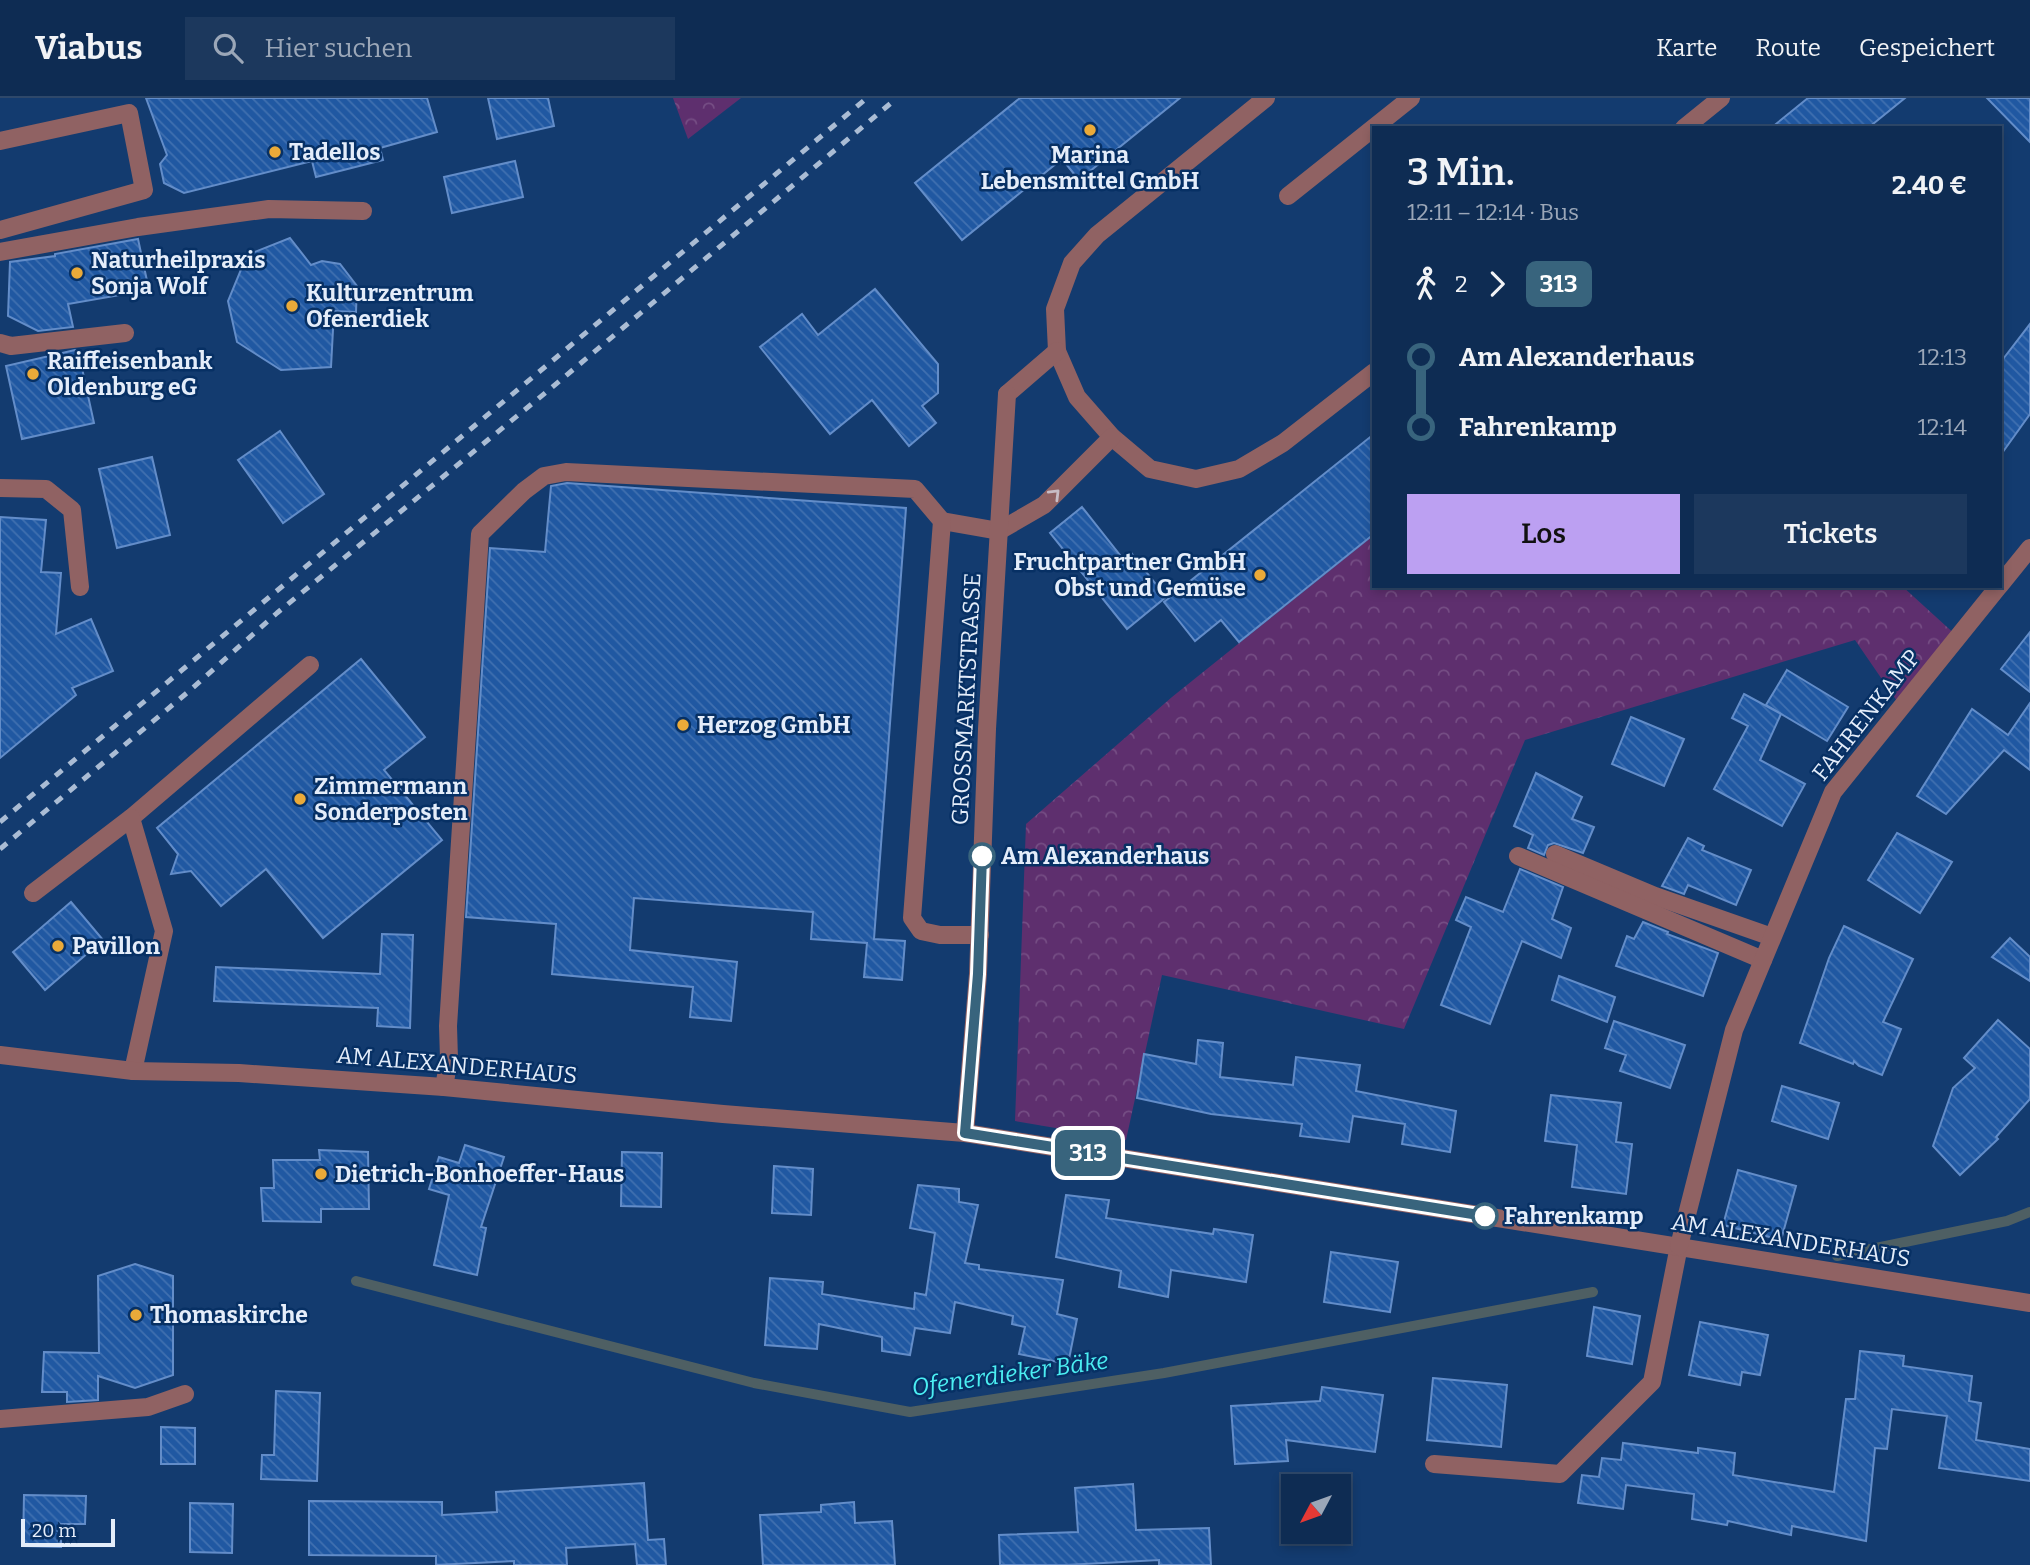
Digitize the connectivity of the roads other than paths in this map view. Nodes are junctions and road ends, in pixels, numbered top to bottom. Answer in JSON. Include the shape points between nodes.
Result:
{"nodes":[{"id":1,"x":1266,"y":98,"type":"edge"},
{"id":2,"x":1411,"y":98,"type":"edge"},
{"id":3,"x":1721,"y":98,"type":"edge"},
{"id":4,"x":1376,"y":126,"type":"edge"},
{"id":5,"x":1686,"y":126,"type":"edge"},
{"id":6,"x":1372,"y":129,"type":"edge"},
{"id":7,"x":0,"y":141,"type":"edge"},
{"id":8,"x":1287,"y":196,"type":"dead end"},
{"id":9,"x":363,"y":211,"type":"dead end"},
{"id":10,"x":0,"y":229,"type":"edge"},
{"id":11,"x":0,"y":252,"type":"edge"},
{"id":12,"x":125,"y":333,"type":"dead end"},
{"id":13,"x":0,"y":343,"type":"edge"},
{"id":14,"x":1057,"y":351,"type":"junction"},
{"id":15,"x":1372,"y":374,"type":"edge"},
{"id":16,"x":1112,"y":437,"type":"junction"},
{"id":17,"x":0,"y":488,"type":"edge"},
{"id":18,"x":942,"y":521,"type":"junction"},
{"id":19,"x":999,"y":531,"type":"junction"},
{"id":20,"x":2030,"y":548,"type":"edge"},
{"id":21,"x":2002,"y":583,"type":"edge"},
{"id":22,"x":80,"y":587,"type":"dead end"},
{"id":23,"x":1998,"y":588,"type":"edge"},
{"id":24,"x":310,"y":665,"type":"dead end"},
{"id":25,"x":131,"y":818,"type":"junction"},
{"id":26,"x":1555,"y":854,"type":"dead end"},
{"id":27,"x":1518,"y":856,"type":"dead end"},
{"id":28,"x":33,"y":893,"type":"dead end"},
{"id":29,"x":980,"y":935,"type":"junction"},
{"id":30,"x":1772,"y":937,"type":"junction"},
{"id":31,"x":1763,"y":960,"type":"junction"},
{"id":32,"x":0,"y":1055,"type":"edge"},
{"id":33,"x":132,"y":1071,"type":"junction"},
{"id":34,"x":444,"y":1087,"type":"junction"},
{"id":35,"x":965,"y":1133,"type":"junction"},
{"id":36,"x":1679,"y":1246,"type":"junction"},
{"id":37,"x":2030,"y":1303,"type":"edge"},
{"id":38,"x":185,"y":1394,"type":"dead end"},
{"id":39,"x":0,"y":1419,"type":"edge"},
{"id":40,"x":1434,"y":1464,"type":"dead end"}],
"edges":[{"from":1,"to":14,"type":"street","via":[[1097,235],[1072,263],[1055,309]]},
{"from":2,"to":4,"type":"street"},
{"from":3,"to":5,"type":"street"},
{"from":6,"to":8,"type":"street"},
{"from":7,"to":10,"type":"street","via":[[129,113],[144,190]]},
{"from":9,"to":11,"type":"street","via":[[269,209]]},
{"from":12,"to":13,"type":"street","via":[[11,346]]},
{"from":14,"to":16,"type":"street","via":[[1077,397]]},
{"from":14,"to":19,"type":"street","name":"GROSSMARKTSTRASSE","via":[[1007,394]]},
{"from":15,"to":16,"type":"street","via":[[1283,443],[1239,469],[1196,479],[1150,470]]},
{"from":19,"to":16,"type":"street","one_way":true,"via":[[1044,505]]},
{"from":17,"to":22,"type":"street","via":[[47,489],[72,510]]},
{"from":18,"to":19,"type":"street"},
{"from":18,"to":29,"type":"street","via":[[912,918],[921,930],[940,935]]},
{"from":18,"to":34,"type":"street","via":[[915,489],[566,472],[544,476],[480,534]]},
{"from":19,"to":29,"type":"street","name":"GROSSMARKTSTRASSE"},
{"from":20,"to":21,"type":"street","name":"FAHRENKAMP"},
{"from":23,"to":30,"type":"street","name":"FAHRENKAMP","via":[[1833,792]]},
{"from":24,"to":25,"type":"street"},
{"from":25,"to":28,"type":"street"},
{"from":25,"to":33,"type":"street","via":[[164,932]]},
{"from":26,"to":30,"type":"street","via":[[1655,897]]},
{"from":27,"to":31,"type":"street"},
{"from":29,"to":35,"type":"street","name":"GROSSMARKTSTRASSE"},
{"from":30,"to":31,"type":"street","name":"FAHRENKAMP"},
{"from":31,"to":36,"type":"street","name":"FAHRENKAMP","via":[[1734,1030]]},
{"from":32,"to":33,"type":"street","name":"AM ALEXANDERHAUS"},
{"from":33,"to":34,"type":"street","name":"AM ALEXANDERHAUS"},
{"from":34,"to":35,"type":"street","name":"AM ALEXANDERHAUS"},
{"from":35,"to":36,"type":"street","name":"AM ALEXANDERHAUS"},
{"from":36,"to":37,"type":"street","name":"AM ALEXANDERHAUS"},
{"from":36,"to":40,"type":"street","name":"FAHRENKAMP","via":[[1652,1382],[1560,1474]]},
{"from":38,"to":39,"type":"street","via":[[148,1407]]}]}
